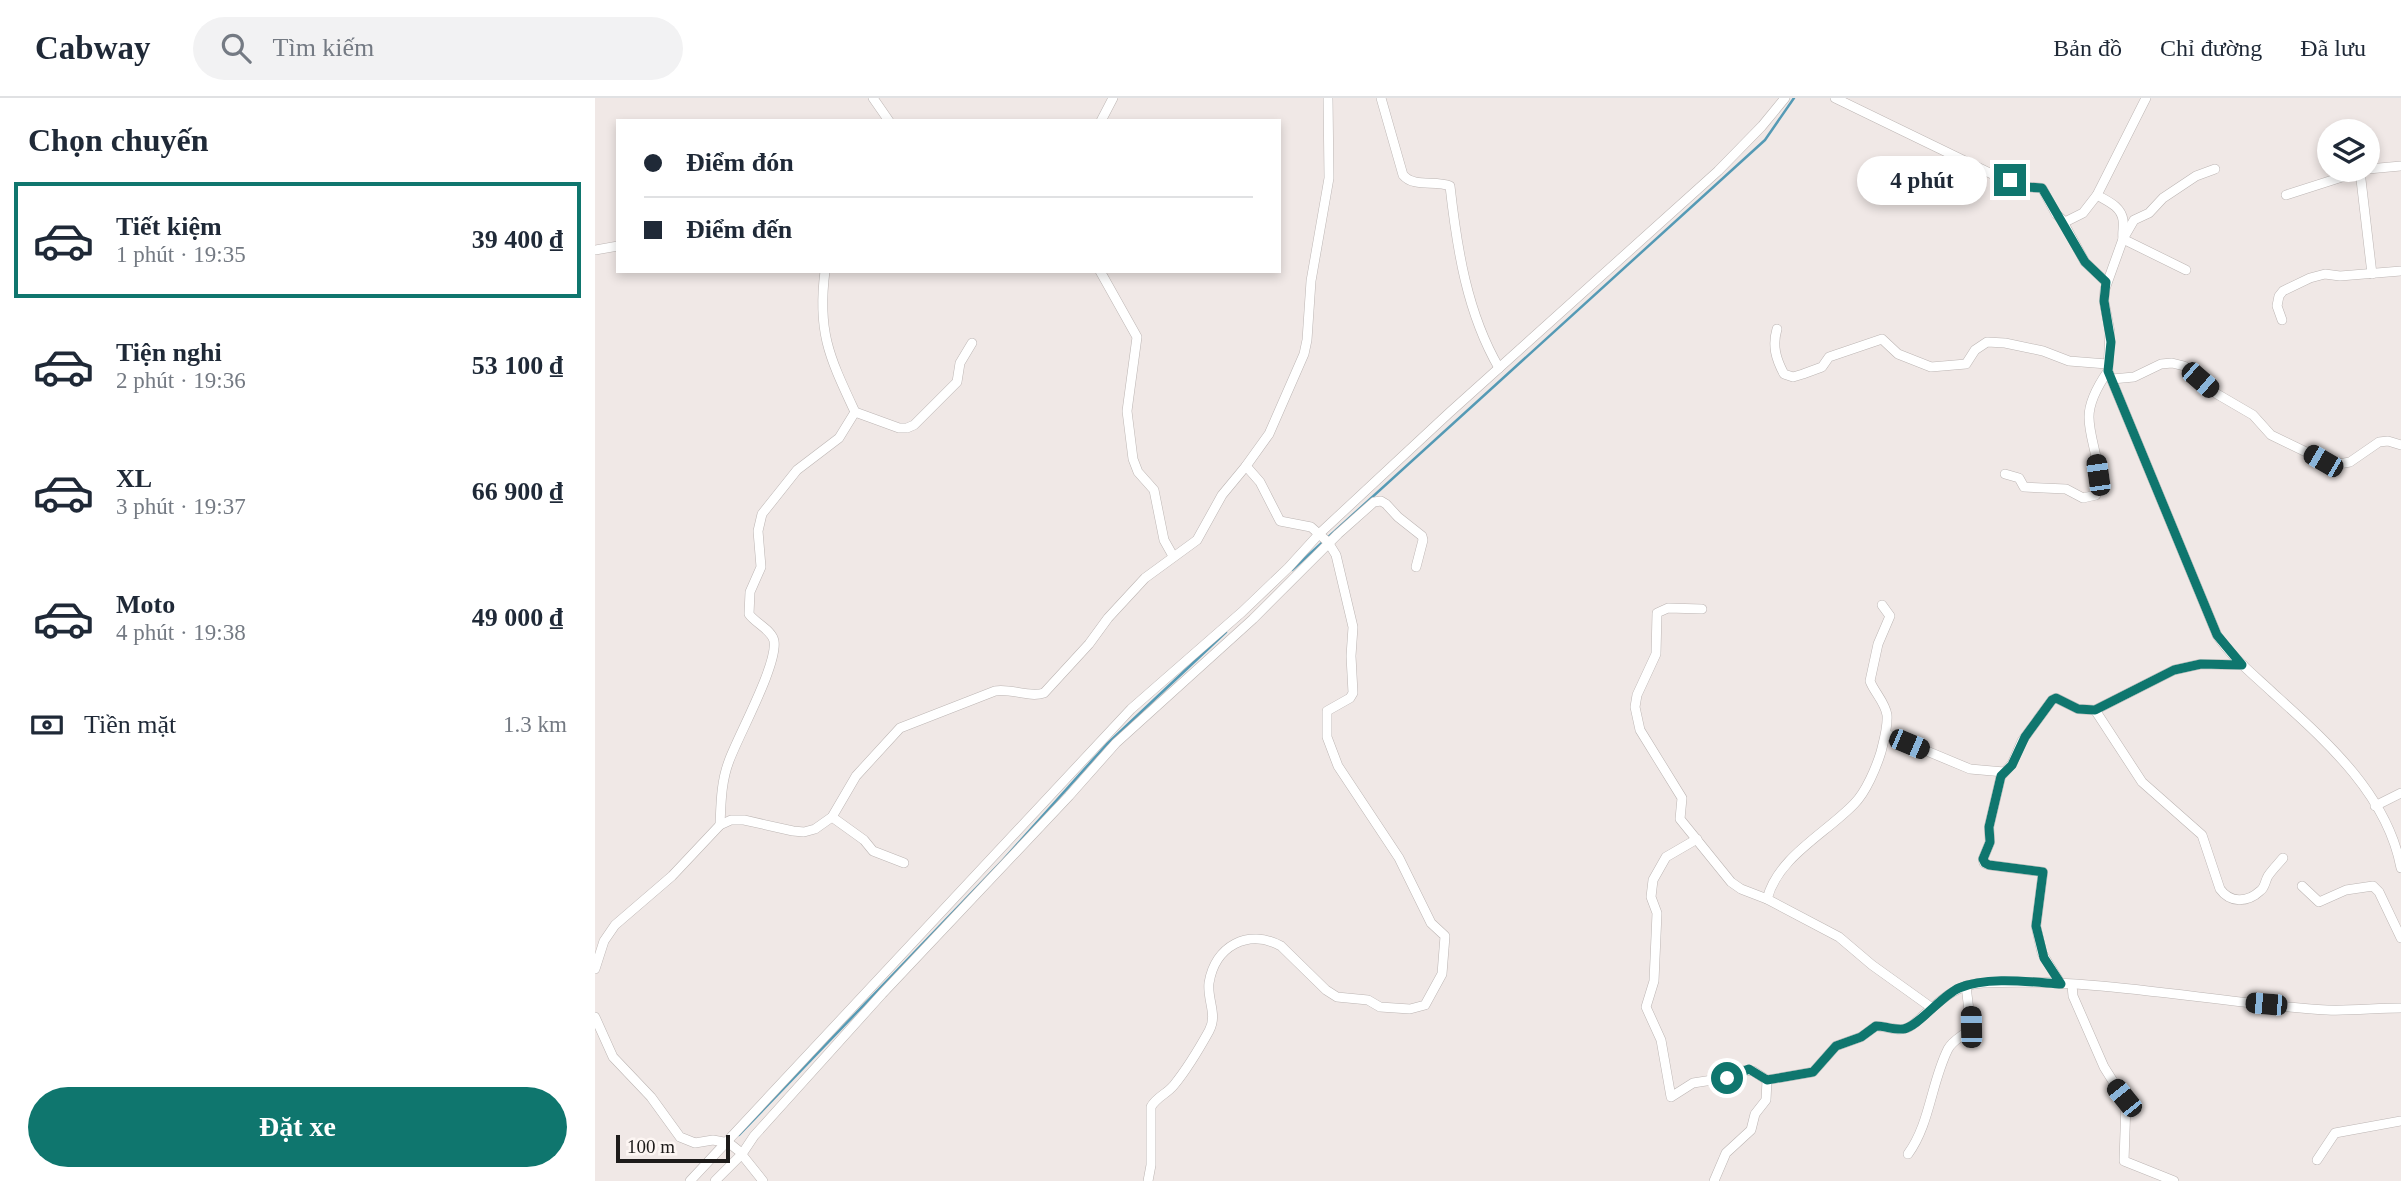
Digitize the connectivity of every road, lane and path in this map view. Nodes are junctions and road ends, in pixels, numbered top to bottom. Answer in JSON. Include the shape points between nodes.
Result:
{"nodes":[{"id":1,"x":873,"y":98,"type":"edge"},
{"id":2,"x":1113,"y":98,"type":"edge"},
{"id":3,"x":1328,"y":98,"type":"edge"},
{"id":4,"x":1381,"y":98,"type":"edge"},
{"id":5,"x":1785,"y":98,"type":"edge"},
{"id":6,"x":1835,"y":98,"type":"edge"},
{"id":7,"x":2146,"y":98,"type":"edge"},
{"id":8,"x":888,"y":119,"type":"edge"},
{"id":9,"x":1102,"y":119,"type":"edge"},
{"id":10,"x":2401,"y":166,"type":"edge"},
{"id":11,"x":2380,"y":168,"type":"edge"},
{"id":12,"x":2215,"y":169,"type":"dead end"},
{"id":13,"x":2327,"y":182,"type":"edge"},
{"id":14,"x":2365,"y":182,"type":"edge"},
{"id":15,"x":2097,"y":195,"type":"junction"},
{"id":16,"x":2286,"y":195,"type":"dead end"},
{"id":17,"x":2062,"y":220,"type":"junction"},
{"id":18,"x":2123,"y":239,"type":"junction"},
{"id":19,"x":616,"y":246,"type":"edge"},
{"id":20,"x":595,"y":250,"type":"edge"},
{"id":21,"x":2186,"y":270,"type":"dead end"},
{"id":22,"x":2401,"y":271,"type":"edge"},
{"id":23,"x":825,"y":273,"type":"edge"},
{"id":24,"x":1101,"y":273,"type":"edge"},
{"id":25,"x":2372,"y":274,"type":"junction"},
{"id":26,"x":2106,"y":282,"type":"junction"},
{"id":27,"x":2282,"y":320,"type":"dead end"},
{"id":28,"x":1777,"y":329,"type":"dead end"},
{"id":29,"x":972,"y":343,"type":"dead end"},
{"id":30,"x":1500,"y":368,"type":"junction"},
{"id":31,"x":2109,"y":371,"type":"junction"},
{"id":32,"x":855,"y":412,"type":"junction"},
{"id":33,"x":2401,"y":445,"type":"edge"},
{"id":34,"x":1247,"y":466,"type":"junction"},
{"id":35,"x":2005,"y":474,"type":"dead end"},
{"id":36,"x":1325,"y":540,"type":"junction"},
{"id":37,"x":1173,"y":556,"type":"junction"},
{"id":38,"x":1416,"y":567,"type":"dead end"},
{"id":39,"x":1882,"y":605,"type":"dead end"},
{"id":40,"x":1702,"y":609,"type":"dead end"},
{"id":41,"x":2242,"y":665,"type":"junction"},
{"id":42,"x":2095,"y":710,"type":"junction"},
{"id":43,"x":1886,"y":734,"type":"junction"},
{"id":44,"x":2004,"y":772,"type":"junction"},
{"id":45,"x":2401,"y":793,"type":"edge"},
{"id":46,"x":1040,"y":806,"type":"junction"},
{"id":47,"x":2375,"y":806,"type":"junction"},
{"id":48,"x":832,"y":817,"type":"junction"},
{"id":49,"x":1048,"y":818,"type":"junction"},
{"id":50,"x":720,"y":825,"type":"junction"},
{"id":51,"x":1697,"y":839,"type":"junction"},
{"id":52,"x":2283,"y":858,"type":"dead end"},
{"id":53,"x":904,"y":863,"type":"dead end"},
{"id":54,"x":2401,"y":868,"type":"edge"},
{"id":55,"x":2302,"y":886,"type":"dead end"},
{"id":56,"x":1767,"y":898,"type":"junction"},
{"id":57,"x":2401,"y":939,"type":"edge"},
{"id":58,"x":595,"y":970,"type":"edge"},
{"id":59,"x":2061,"y":984,"type":"junction"},
{"id":60,"x":2072,"y":985,"type":"junction"},
{"id":61,"x":1966,"y":986,"type":"junction"},
{"id":62,"x":1932,"y":1008,"type":"junction"},
{"id":63,"x":2401,"y":1008,"type":"edge"},
{"id":64,"x":595,"y":1017,"type":"edge"},
{"id":65,"x":1767,"y":1080,"type":"junction"},
{"id":66,"x":2401,"y":1121,"type":"edge"},
{"id":67,"x":727,"y":1142,"type":"junction"},
{"id":68,"x":740,"y":1153,"type":"junction"},
{"id":69,"x":1908,"y":1154,"type":"dead end"},
{"id":70,"x":2317,"y":1160,"type":"dead end"},
{"id":71,"x":690,"y":1181,"type":"edge"},
{"id":72,"x":715,"y":1181,"type":"edge"},
{"id":73,"x":763,"y":1181,"type":"edge"},
{"id":74,"x":1148,"y":1181,"type":"edge"},
{"id":75,"x":1714,"y":1181,"type":"edge"},
{"id":76,"x":2174,"y":1181,"type":"edge"}],
"edges":[{"from":1,"to":8,"type":"street"},
{"from":2,"to":9,"type":"street"},
{"from":3,"to":34,"type":"street","via":[[1329,178],[1304,354],[1269,434]]},
{"from":4,"to":30,"type":"street","via":[[1403,175],[1408,181],[1450,186],[1468,293],[1481,335]]},
{"from":5,"to":30,"type":"street","via":[[1718,171]]},
{"from":6,"to":17,"type":"street","via":[[1998,177],[2042,188]]},
{"from":7,"to":15,"type":"street"},
{"from":10,"to":11,"type":"street"},
{"from":12,"to":18,"type":"street","via":[[2196,176],[2134,220]]},
{"from":13,"to":16,"type":"street"},
{"from":14,"to":25,"type":"street"},
{"from":15,"to":17,"type":"street","via":[[2083,213]]},
{"from":15,"to":18,"type":"street","via":[[2121,212]]},
{"from":17,"to":26,"type":"street","via":[[2085,262]]},
{"from":18,"to":21,"type":"street"},
{"from":18,"to":26,"type":"street"},
{"from":19,"to":20,"type":"street"},
{"from":22,"to":25,"type":"street"},
{"from":23,"to":32,"type":"street","via":[[828,355]]},
{"from":24,"to":37,"type":"street","via":[[1137,337],[1127,411],[1133,459],[1154,490],[1164,540]]},
{"from":25,"to":27,"type":"street","via":[[2325,274],[2283,291],[2277,300]]},
{"from":26,"to":31,"type":"street"},
{"from":28,"to":31,"type":"street","via":[[1776,355],[1784,374],[1793,377],[1822,366],[1829,357],[1882,339],[1898,354],[1931,367],[1966,364],[1987,342],[2042,351]]},
{"from":29,"to":32,"type":"street","via":[[960,363],[957,382],[914,425],[899,428]]},
{"from":30,"to":36,"type":"street"},
{"from":31,"to":33,"type":"street","via":[[2134,377],[2161,364],[2184,366],[2217,394],[2253,415],[2271,435],[2333,465],[2350,463],[2379,442]]},
{"from":31,"to":35,"type":"street","via":[[2090,409],[2096,495],[2083,498],[2066,489],[2024,487],[2019,478]]},
{"from":31,"to":41,"type":"street","via":[[2217,635]]},
{"from":32,"to":50,"type":"street","via":[[834,443],[791,476],[759,522],[761,567],[748,606],[751,618],[772,635],[774,645],[728,763]]},
{"from":34,"to":36,"type":"street","via":[[1280,520],[1306,525]]},
{"from":34,"to":37,"type":"street","via":[[1221,495],[1197,540]]},
{"from":36,"to":38,"type":"street","via":[[1381,501],[1422,536]]},
{"from":36,"to":46,"type":"street","via":[[1131,709]]},
{"from":36,"to":49,"type":"street","via":[[1253,619],[1140,719]]},
{"from":36,"to":74,"type":"street","via":[[1339,560],[1354,633],[1353,693],[1327,711],[1327,737],[1341,772],[1399,858],[1431,923],[1445,936],[1443,969],[1427,1003],[1410,1009],[1377,1007],[1368,1000],[1337,997],[1271,941],[1249,939],[1228,948],[1209,983],[1213,1024],[1173,1087],[1151,1107]]},
{"from":37,"to":48,"type":"street","via":[[1108,618],[1044,693],[1000,690],[900,727],[856,776]]},
{"from":39,"to":43,"type":"street","via":[[1890,616],[1870,681],[1886,711]]},
{"from":40,"to":51,"type":"street","via":[[1668,608],[1657,613],[1656,654],[1635,707],[1640,730],[1682,798],[1680,819]]},
{"from":41,"to":42,"type":"street","via":[[2187,666]]},
{"from":41,"to":47,"type":"street","via":[[2353,772]]},
{"from":42,"to":44,"type":"street","via":[[2052,700]]},
{"from":42,"to":52,"type":"street","via":[[2142,782],[2202,835],[2224,894],[2241,901],[2260,891]]},
{"from":43,"to":44,"type":"street","via":[[1970,769]]},
{"from":43,"to":56,"type":"street","via":[[1876,766],[1857,800],[1785,866]]},
{"from":44,"to":59,"type":"street","via":[[1983,859],[1989,865],[2043,872],[2036,926],[2044,958]]},
{"from":45,"to":47,"type":"street"},
{"from":46,"to":49,"type":"street"},
{"from":46,"to":67,"type":"street"},
{"from":47,"to":54,"type":"street","via":[[2394,842]]},
{"from":48,"to":50,"type":"street","via":[[804,832],[744,820]]},
{"from":48,"to":53,"type":"street","via":[[873,851]]},
{"from":49,"to":68,"type":"street"},
{"from":50,"to":58,"type":"street","via":[[672,876],[615,925],[604,941]]},
{"from":51,"to":56,"type":"street","via":[[1731,882]]},
{"from":51,"to":65,"type":"street","via":[[1666,857],[1651,891],[1657,913],[1654,981],[1646,1007],[1661,1040],[1670,1097],[1693,1083],[1732,1077],[1745,1070]]},
{"from":55,"to":57,"type":"street","via":[[2320,902],[2346,890],[2373,886]]},
{"from":56,"to":62,"type":"street","via":[[1839,937]]},
{"from":59,"to":60,"type":"street"},
{"from":59,"to":61,"type":"street"},
{"from":60,"to":63,"type":"street","via":[[2119,986],[2330,1010]]},
{"from":60,"to":76,"type":"street","via":[[2104,1067],[2126,1102],[2124,1161]]},
{"from":61,"to":62,"type":"street"},
{"from":61,"to":69,"type":"street","via":[[1971,1027],[1949,1046],[1921,1130]]},
{"from":62,"to":65,"type":"street","via":[[1905,1029],[1876,1026],[1841,1043],[1813,1072]]},
{"from":64,"to":67,"type":"street","via":[[610,1052],[680,1137],[695,1143]]},
{"from":65,"to":75,"type":"street","via":[[1766,1100],[1755,1114],[1751,1130],[1725,1153]]},
{"from":66,"to":70,"type":"street","via":[[2335,1133]]},
{"from":67,"to":68,"type":"street"},
{"from":67,"to":71,"type":"street"},
{"from":68,"to":72,"type":"street"},
{"from":68,"to":73,"type":"street"}]}
